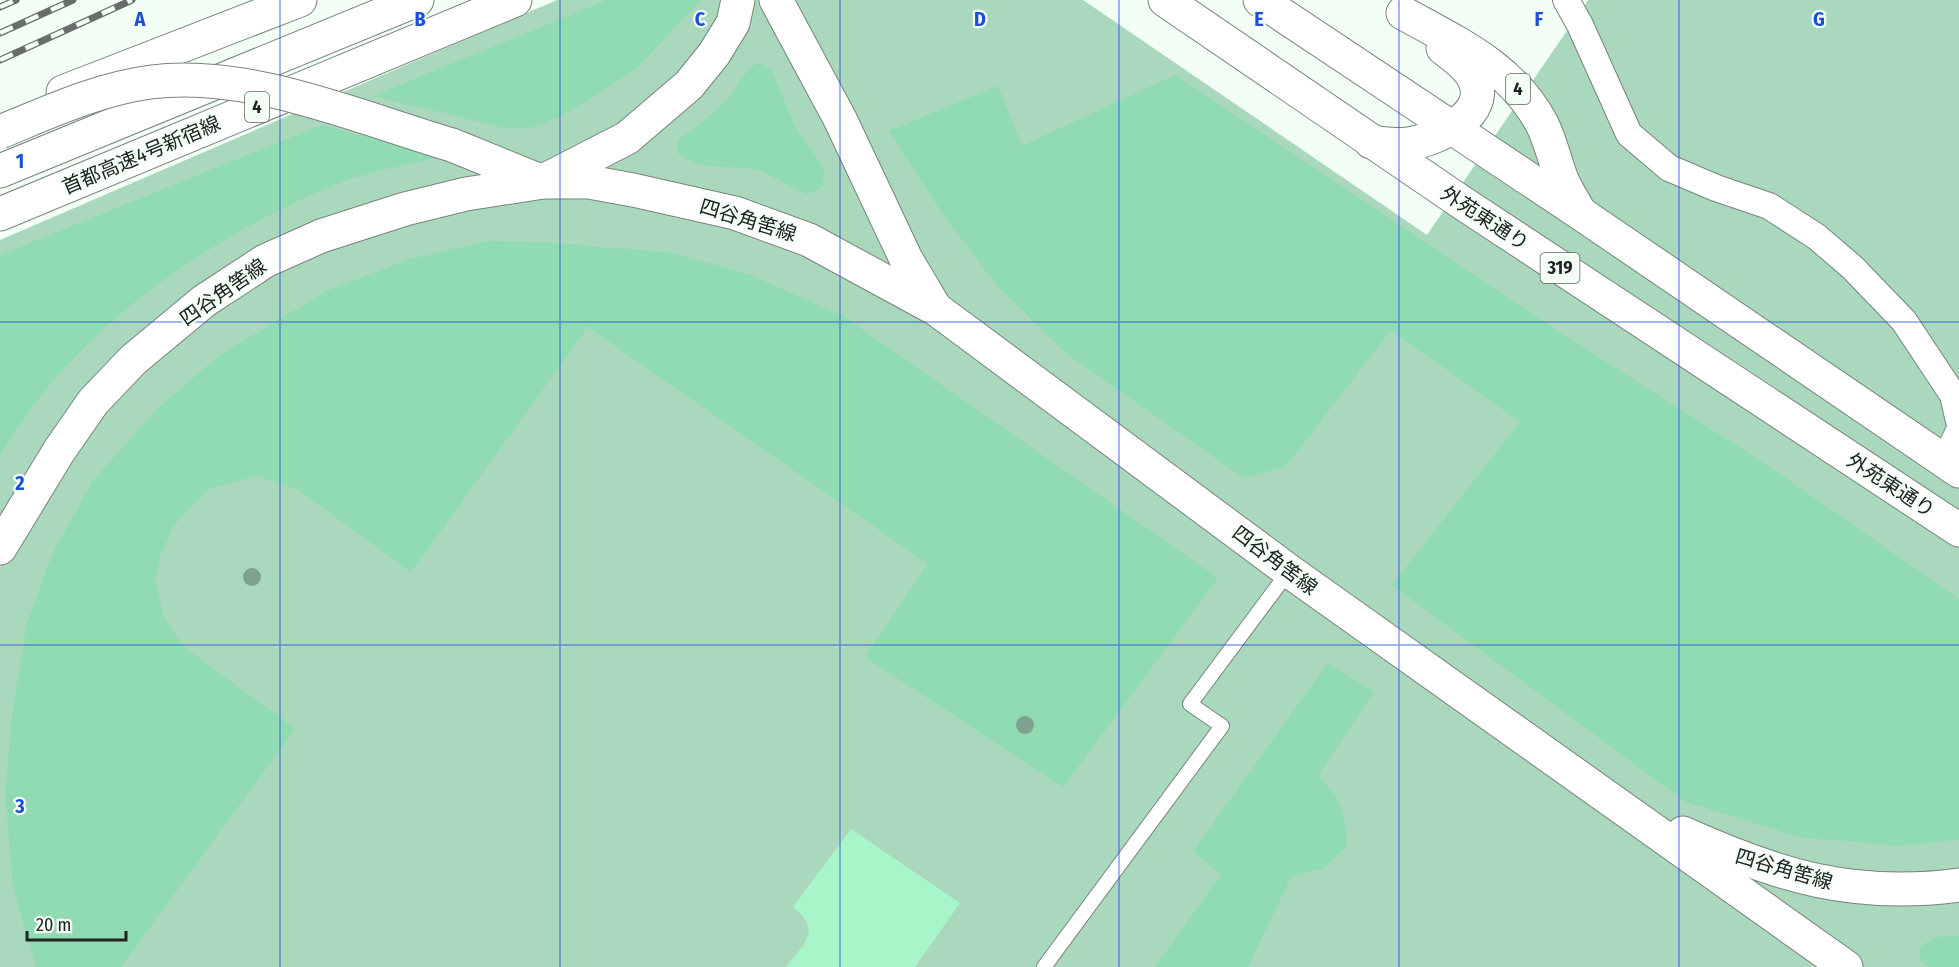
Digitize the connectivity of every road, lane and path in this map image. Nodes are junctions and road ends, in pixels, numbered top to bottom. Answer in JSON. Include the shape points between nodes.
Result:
{"nodes":[{"id":1,"x":300,"y":0,"type":"edge"},
{"id":2,"x":417,"y":0,"type":"edge"},
{"id":3,"x":514,"y":0,"type":"edge"},
{"id":4,"x":738,"y":0,"type":"edge"},
{"id":5,"x":776,"y":0,"type":"edge"},
{"id":6,"x":1165,"y":0,"type":"edge"},
{"id":7,"x":1260,"y":0,"type":"edge"},
{"id":8,"x":1566,"y":0,"type":"edge"},
{"id":9,"x":1395,"y":7,"type":"edge"},
{"id":10,"x":0,"y":117,"type":"edge"},
{"id":11,"x":1452,"y":129,"type":"junction"},
{"id":12,"x":0,"y":132,"type":"edge"},
{"id":13,"x":1371,"y":142,"type":"junction"},
{"id":14,"x":0,"y":171,"type":"edge"},
{"id":15,"x":543,"y":182,"type":"junction"},
{"id":16,"x":1580,"y":213,"type":"junction"},
{"id":17,"x":0,"y":214,"type":"edge"},
{"id":18,"x":936,"y":309,"type":"junction"},
{"id":19,"x":1959,"y":421,"type":"edge"},
{"id":20,"x":1959,"y":431,"type":"edge"},
{"id":21,"x":1952,"y":466,"type":"edge"},
{"id":22,"x":1959,"y":530,"type":"edge"},
{"id":23,"x":0,"y":548,"type":"edge"},
{"id":24,"x":1289,"y":571,"type":"junction"},
{"id":25,"x":1619,"y":804,"type":"junction"},
{"id":26,"x":1959,"y":885,"type":"edge"},
{"id":27,"x":1044,"y":967,"type":"edge"},
{"id":28,"x":1846,"y":967,"type":"edge"}],
"edges":[{"from":1,"to":10,"type":"main road"},
{"from":2,"to":14,"type":"main road","name":"首都高速4号新宿線","number":"4"},
{"from":3,"to":17,"type":"main road","name":"首都高速4号新宿線","number":"4"},
{"from":4,"to":15,"type":"main road","name":"四谷角筈線","via":[[733,23],[689,85],[627,138]]},
{"from":5,"to":18,"type":"main road","name":"四谷角筈線","via":[[840,119],[906,259]]},
{"from":6,"to":13,"type":"main road","name":"外苑東通り","number":"319"},
{"from":7,"to":11,"type":"main road"},
{"from":8,"to":19,"type":"street","via":[[1629,134],[1669,168],[1768,206],[1817,237],[1853,268],[1904,321],[1953,395]]},
{"from":9,"to":11,"type":"main road","number":"4","via":[[1474,77],[1478,92],[1472,109]]},
{"from":9,"to":16,"type":"main road","number":"4","via":[[1479,54],[1509,77],[1543,126],[1563,181]]},
{"from":11,"to":13,"type":"main road","number":"4","via":[[1407,144]]},
{"from":11,"to":16,"type":"main road"},
{"from":12,"to":15,"type":"main road","bridge":true,"via":[[106,92],[151,82],[194,81],[244,86],[296,98],[452,145]]},
{"from":13,"to":22,"type":"main road","name":"外苑東通り","number":"319"},
{"from":15,"to":18,"type":"main road","name":"四谷角筈線","via":[[589,182],[735,213],[809,240]]},
{"from":15,"to":23,"type":"main road","name":"四谷角筈線","via":[[466,194],[321,236],[265,261],[204,301],[133,360],[93,402]]},
{"from":16,"to":21,"type":"main road"},
{"from":18,"to":24,"type":"main road","name":"四谷角筈線"},
{"from":20,"to":21,"type":"street"},
{"from":24,"to":25,"type":"main road","name":"四谷角筈線"},
{"from":24,"to":27,"type":"lane","via":[[1190,704],[1222,726]]},
{"from":25,"to":26,"type":"main road","name":"四谷角筈線","via":[[1748,862],[1822,883],[1883,889]]},
{"from":25,"to":28,"type":"main road","name":"四谷角筈線"}]}
